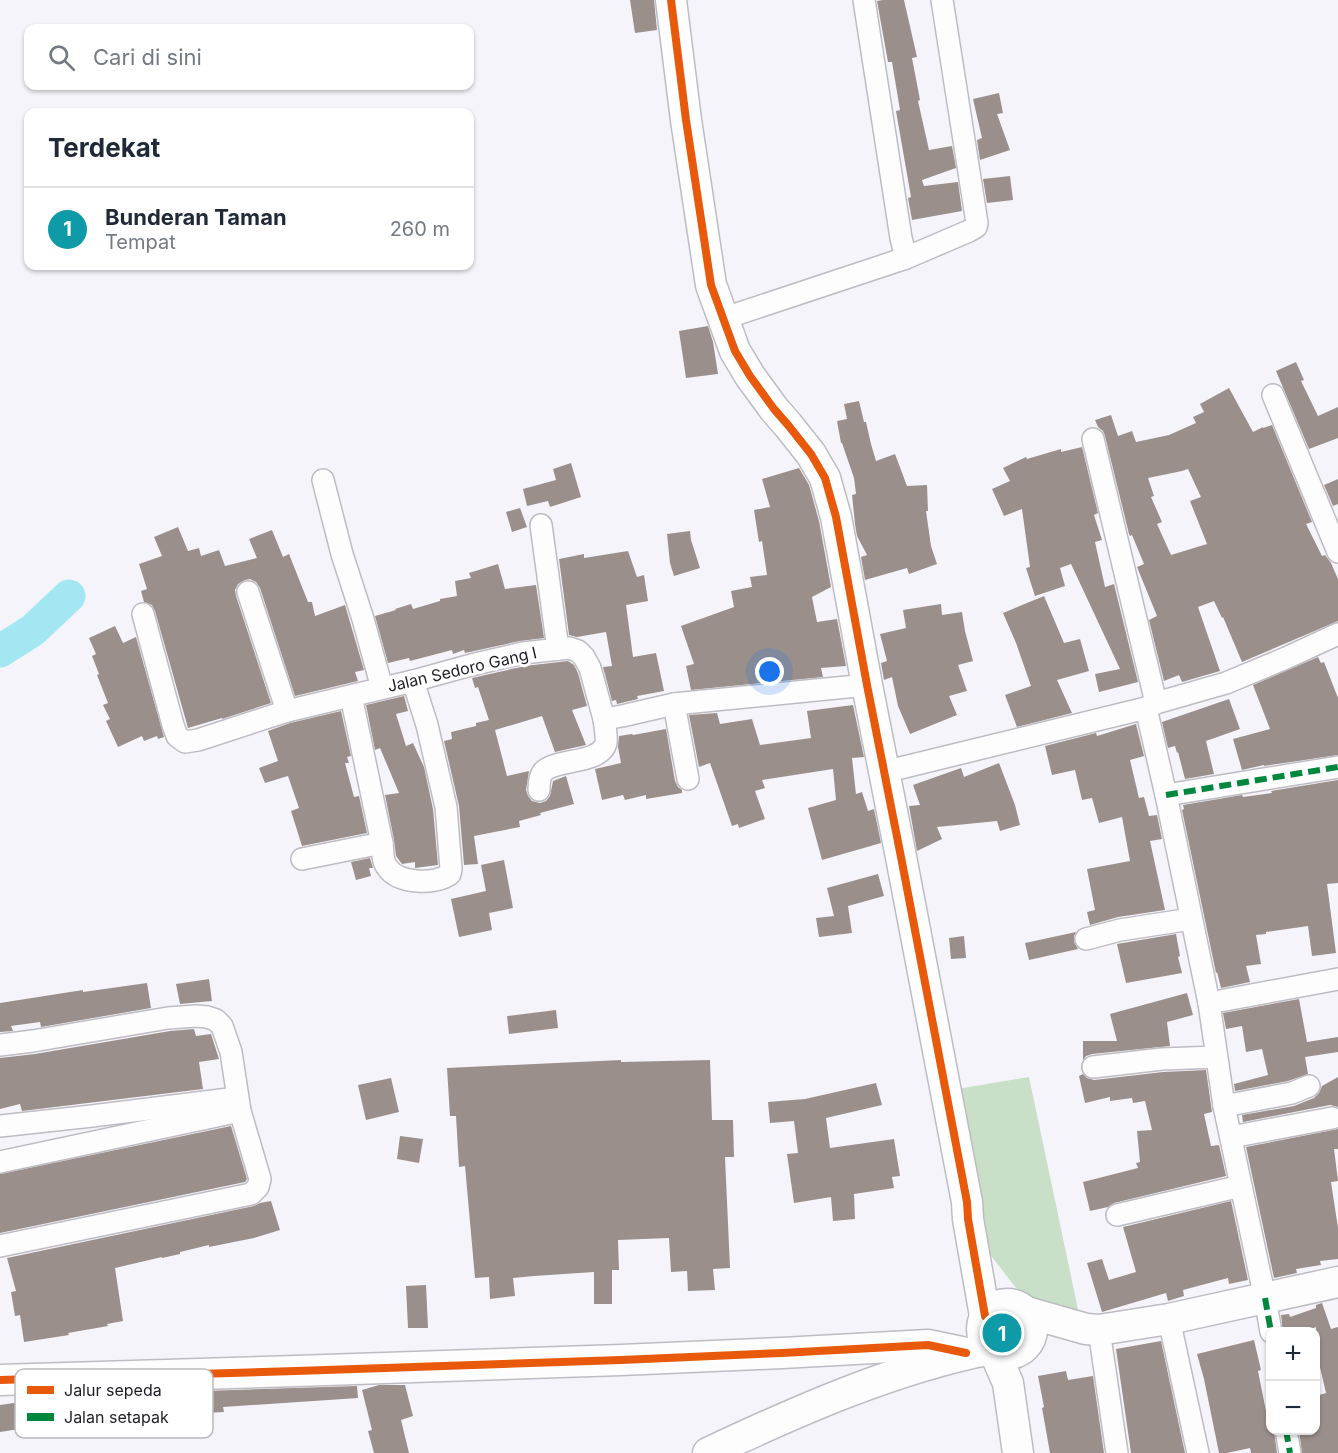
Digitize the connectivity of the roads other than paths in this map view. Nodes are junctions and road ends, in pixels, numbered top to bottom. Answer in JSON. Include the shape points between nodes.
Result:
{"nodes":[{"id":1,"x":671,"y":0,"type":"edge"},
{"id":2,"x":864,"y":0,"type":"edge"},
{"id":3,"x":942,"y":0,"type":"edge"},
{"id":4,"x":906,"y":258,"type":"junction"},
{"id":5,"x":722,"y":319,"type":"junction"},
{"id":6,"x":1273,"y":395,"type":"dead end"},
{"id":7,"x":1093,"y":438,"type":"dead end"},
{"id":8,"x":323,"y":480,"type":"dead end"},
{"id":9,"x":541,"y":525,"type":"dead end"},
{"id":10,"x":1338,"y":552,"type":"edge"},
{"id":11,"x":248,"y":592,"type":"dead end"},
{"id":12,"x":143,"y":614,"type":"dead end"},
{"id":13,"x":1338,"y":634,"type":"edge"},
{"id":14,"x":558,"y":649,"type":"junction"},
{"id":15,"x":413,"y":681,"type":"junction"},
{"id":16,"x":867,"y":685,"type":"junction"},
{"id":17,"x":382,"y":687,"type":"junction"},
{"id":18,"x":351,"y":696,"type":"junction"},
{"id":19,"x":674,"y":704,"type":"junction"},
{"id":20,"x":1151,"y":706,"type":"junction"},
{"id":21,"x":287,"y":711,"type":"junction"},
{"id":22,"x":604,"y":719,"type":"junction"},
{"id":23,"x":1338,"y":767,"type":"edge"},
{"id":24,"x":884,"y":772,"type":"junction"},
{"id":25,"x":687,"y":779,"type":"dead end"},
{"id":26,"x":539,"y":790,"type":"dead end"},
{"id":27,"x":1166,"y":795,"type":"junction"},
{"id":28,"x":382,"y":843,"type":"junction"},
{"id":29,"x":302,"y":859,"type":"dead end"},
{"id":30,"x":1191,"y":919,"type":"junction"},
{"id":31,"x":1086,"y":939,"type":"dead end"},
{"id":32,"x":1338,"y":979,"type":"edge"},
{"id":33,"x":1209,"y":1003,"type":"junction"},
{"id":34,"x":0,"y":1045,"type":"edge"},
{"id":35,"x":1216,"y":1057,"type":"junction"},
{"id":36,"x":1093,"y":1067,"type":"dead end"},
{"id":37,"x":1309,"y":1086,"type":"dead end"},
{"id":38,"x":238,"y":1104,"type":"junction"},
{"id":39,"x":1224,"y":1106,"type":"junction"},
{"id":40,"x":1332,"y":1118,"type":"dead end"},
{"id":41,"x":0,"y":1126,"type":"edge"},
{"id":42,"x":1231,"y":1137,"type":"junction"},
{"id":43,"x":0,"y":1162,"type":"edge"},
{"id":44,"x":1241,"y":1186,"type":"junction"},
{"id":45,"x":1117,"y":1215,"type":"dead end"},
{"id":46,"x":972,"y":1241,"type":"junction"},
{"id":47,"x":0,"y":1246,"type":"edge"},
{"id":48,"x":1338,"y":1282,"type":"edge"},
{"id":49,"x":1265,"y":1298,"type":"junction"},
{"id":50,"x":1170,"y":1319,"type":"junction"},
{"id":51,"x":1024,"y":1327,"type":"junction"},
{"id":52,"x":1270,"y":1327,"type":"edge"},
{"id":53,"x":1093,"y":1329,"type":"junction"},
{"id":54,"x":983,"y":1338,"type":"junction"},
{"id":55,"x":928,"y":1345,"type":"junction"},
{"id":56,"x":213,"y":1373,"type":"edge"},
{"id":57,"x":896,"y":1375,"type":"junction"},
{"id":58,"x":0,"y":1380,"type":"edge"},
{"id":59,"x":15,"y":1380,"type":"edge"},
{"id":60,"x":1287,"y":1435,"type":"edge"},
{"id":61,"x":1016,"y":1441,"type":"edge"},
{"id":62,"x":708,"y":1453,"type":"edge"},
{"id":63,"x":1117,"y":1453,"type":"edge"},
{"id":64,"x":1198,"y":1453,"type":"edge"},
{"id":65,"x":1290,"y":1453,"type":"edge"}],
"edges":[{"from":1,"to":5,"type":"street","via":[[711,285]]},
{"from":2,"to":4,"type":"street"},
{"from":3,"to":4,"type":"street","via":[[977,224]]},
{"from":4,"to":5,"type":"street"},
{"from":5,"to":16,"type":"street","via":[[745,368],[825,478],[836,517]]},
{"from":6,"to":10,"type":"street"},
{"from":7,"to":20,"type":"street"},
{"from":8,"to":17,"type":"street"},
{"from":9,"to":14,"type":"street"},
{"from":11,"to":21,"type":"street"},
{"from":12,"to":21,"type":"street","name":"Jalan Sedoro Gang I","via":[[179,739],[198,740]]},
{"from":13,"to":20,"type":"street","via":[[1226,683]]},
{"from":14,"to":15,"type":"street","name":"Jalan Sedoro Gang I","via":[[523,653]]},
{"from":14,"to":22,"type":"street","name":"Jalan Sedoro Gang I","via":[[574,649],[584,657]]},
{"from":15,"to":17,"type":"street","name":"Jalan Sedoro Gang I"},
{"from":15,"to":28,"type":"street","via":[[446,807],[450,874],[439,880],[403,879],[384,864]]},
{"from":16,"to":19,"type":"street"},
{"from":16,"to":24,"type":"street"},
{"from":17,"to":18,"type":"street","name":"Jalan Sedoro Gang I"},
{"from":18,"to":21,"type":"street","name":"Jalan Sedoro Gang I"},
{"from":18,"to":28,"type":"street"},
{"from":19,"to":22,"type":"street"},
{"from":19,"to":25,"type":"street"},
{"from":20,"to":24,"type":"street"},
{"from":20,"to":27,"type":"street"},
{"from":22,"to":26,"type":"street","name":"Jalan Sedoro Gang I","via":[[606,744],[602,751],[544,771]]},
{"from":23,"to":27,"type":"street"},
{"from":24,"to":46,"type":"street"},
{"from":27,"to":30,"type":"street"},
{"from":28,"to":29,"type":"street"},
{"from":30,"to":31,"type":"street"},
{"from":30,"to":33,"type":"street"},
{"from":32,"to":33,"type":"street"},
{"from":33,"to":35,"type":"street"},
{"from":34,"to":38,"type":"street","via":[[168,1018],[207,1017],[222,1026],[231,1052]]},
{"from":35,"to":36,"type":"street"},
{"from":35,"to":39,"type":"street"},
{"from":37,"to":39,"type":"street"},
{"from":38,"to":41,"type":"street"},
{"from":38,"to":43,"type":"street"},
{"from":38,"to":47,"type":"street","via":[[260,1179],[251,1194]]},
{"from":39,"to":42,"type":"street"},
{"from":40,"to":42,"type":"street"},
{"from":42,"to":44,"type":"street"},
{"from":44,"to":45,"type":"street"},
{"from":44,"to":49,"type":"street"},
{"from":46,"to":51,"type":"street"},
{"from":46,"to":54,"type":"street"},
{"from":48,"to":49,"type":"street"},
{"from":49,"to":50,"type":"street"},
{"from":49,"to":52,"type":"street"},
{"from":50,"to":53,"type":"street"},
{"from":50,"to":64,"type":"street"},
{"from":51,"to":53,"type":"street"},
{"from":51,"to":54,"type":"street","via":[[1018,1352],[1010,1355],[1002,1354]]},
{"from":51,"to":54,"type":"street","via":[[1005,1304],[999,1305],[993,1307]]},
{"from":51,"to":61,"type":"street"},
{"from":53,"to":63,"type":"street"},
{"from":54,"to":55,"type":"street"},
{"from":54,"to":57,"type":"street"},
{"from":54,"to":61,"type":"street","via":[[1008,1383]]},
{"from":55,"to":56,"type":"street","via":[[610,1361]]},
{"from":55,"to":57,"type":"street"},
{"from":57,"to":62,"type":"street","via":[[776,1421]]},
{"from":58,"to":59,"type":"street"},
{"from":60,"to":65,"type":"street"}]}
